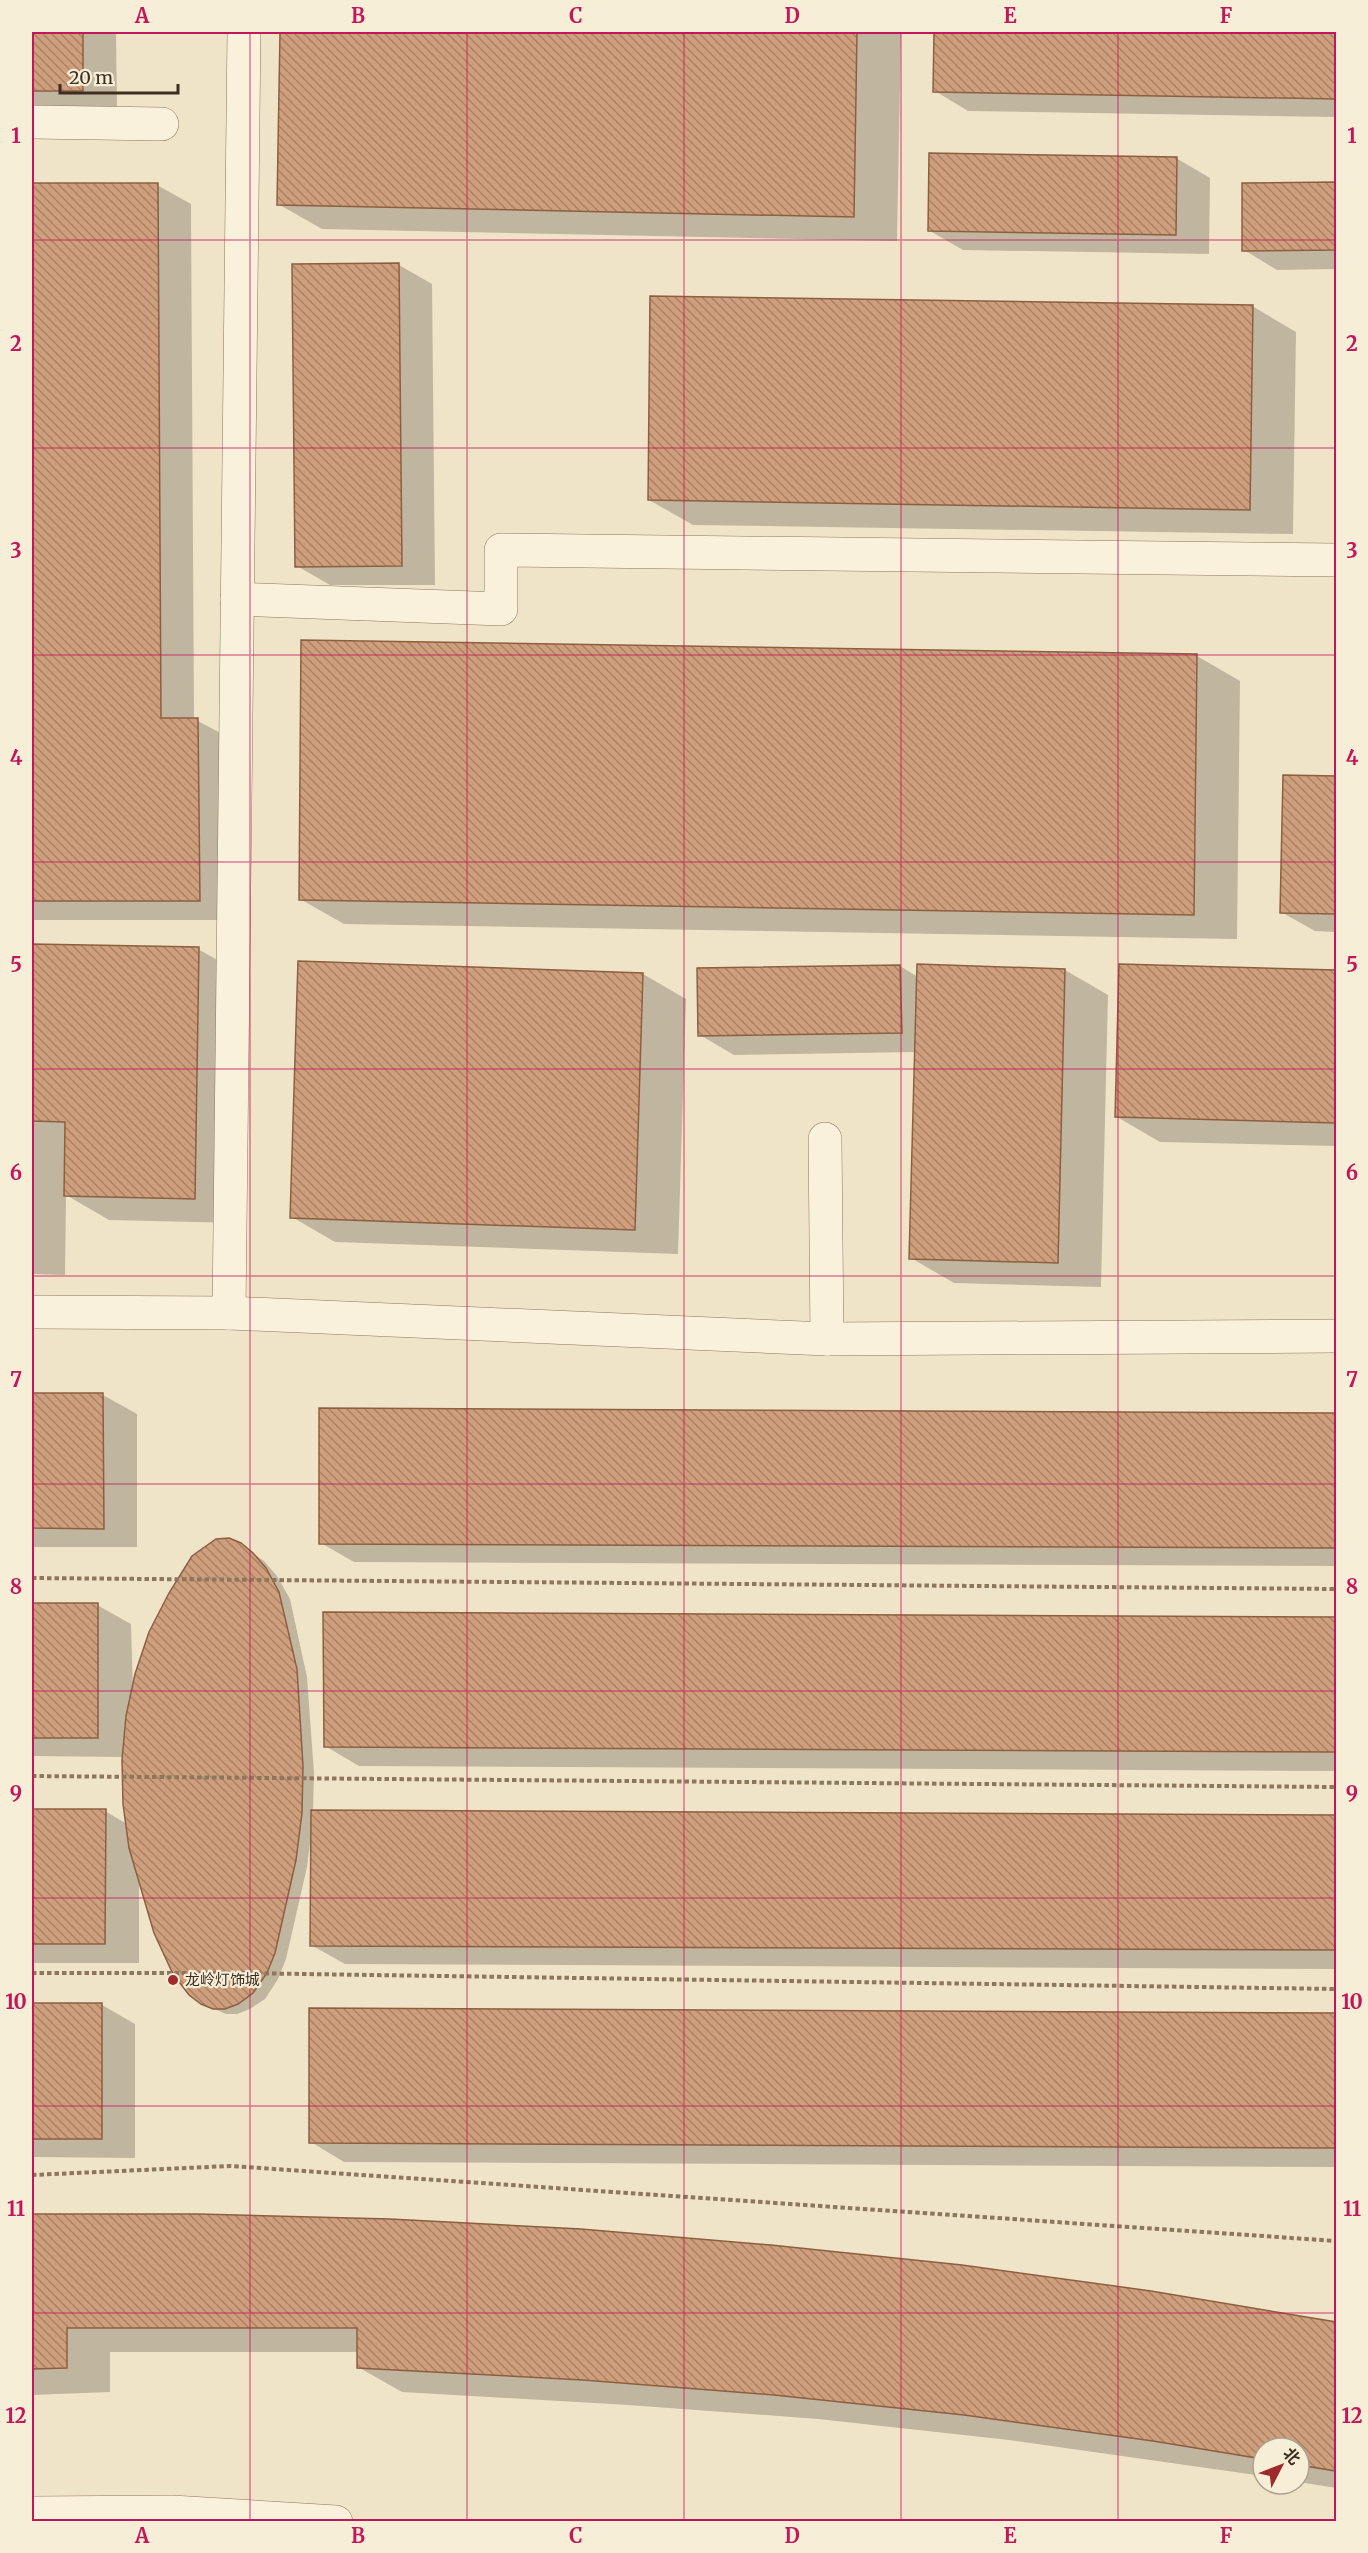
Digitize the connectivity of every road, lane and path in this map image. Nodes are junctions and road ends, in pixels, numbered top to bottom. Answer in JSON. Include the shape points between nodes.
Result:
{"nodes":[{"id":1,"x":244,"y":32,"type":"edge"},
{"id":2,"x":32,"y":122,"type":"edge"},
{"id":3,"x":162,"y":124,"type":"dead end"},
{"id":4,"x":1336,"y":560,"type":"edge"},
{"id":5,"x":237,"y":599,"type":"junction"},
{"id":6,"x":825,"y":1139,"type":"dead end"},
{"id":7,"x":32,"y":1312,"type":"edge"},
{"id":8,"x":229,"y":1313,"type":"junction"},
{"id":9,"x":1336,"y":1336,"type":"edge"},
{"id":10,"x":827,"y":1339,"type":"junction"},
{"id":11,"x":32,"y":1578,"type":"edge"},
{"id":12,"x":1336,"y":1589,"type":"edge"},
{"id":13,"x":32,"y":1776,"type":"edge"},
{"id":14,"x":1336,"y":1787,"type":"edge"},
{"id":15,"x":32,"y":1973,"type":"edge"},
{"id":16,"x":1336,"y":1989,"type":"edge"},
{"id":17,"x":32,"y":2175,"type":"edge"},
{"id":18,"x":1336,"y":2241,"type":"edge"},
{"id":19,"x":32,"y":2513,"type":"edge"},
{"id":20,"x":336,"y":2522,"type":"edge"}],
"edges":[{"from":1,"to":5,"type":"street"},
{"from":2,"to":3,"type":"street"},
{"from":4,"to":5,"type":"street","via":[[501,550],[501,609]]},
{"from":5,"to":8,"type":"street"},
{"from":6,"to":10,"type":"street"},
{"from":7,"to":8,"type":"street"},
{"from":8,"to":10,"type":"street"},
{"from":9,"to":10,"type":"street"},
{"from":11,"to":12,"type":"path"},
{"from":13,"to":14,"type":"path"},
{"from":15,"to":16,"type":"path"},
{"from":17,"to":18,"type":"path","via":[[230,2166]]},
{"from":19,"to":20,"type":"street","via":[[172,2512]]}]}
